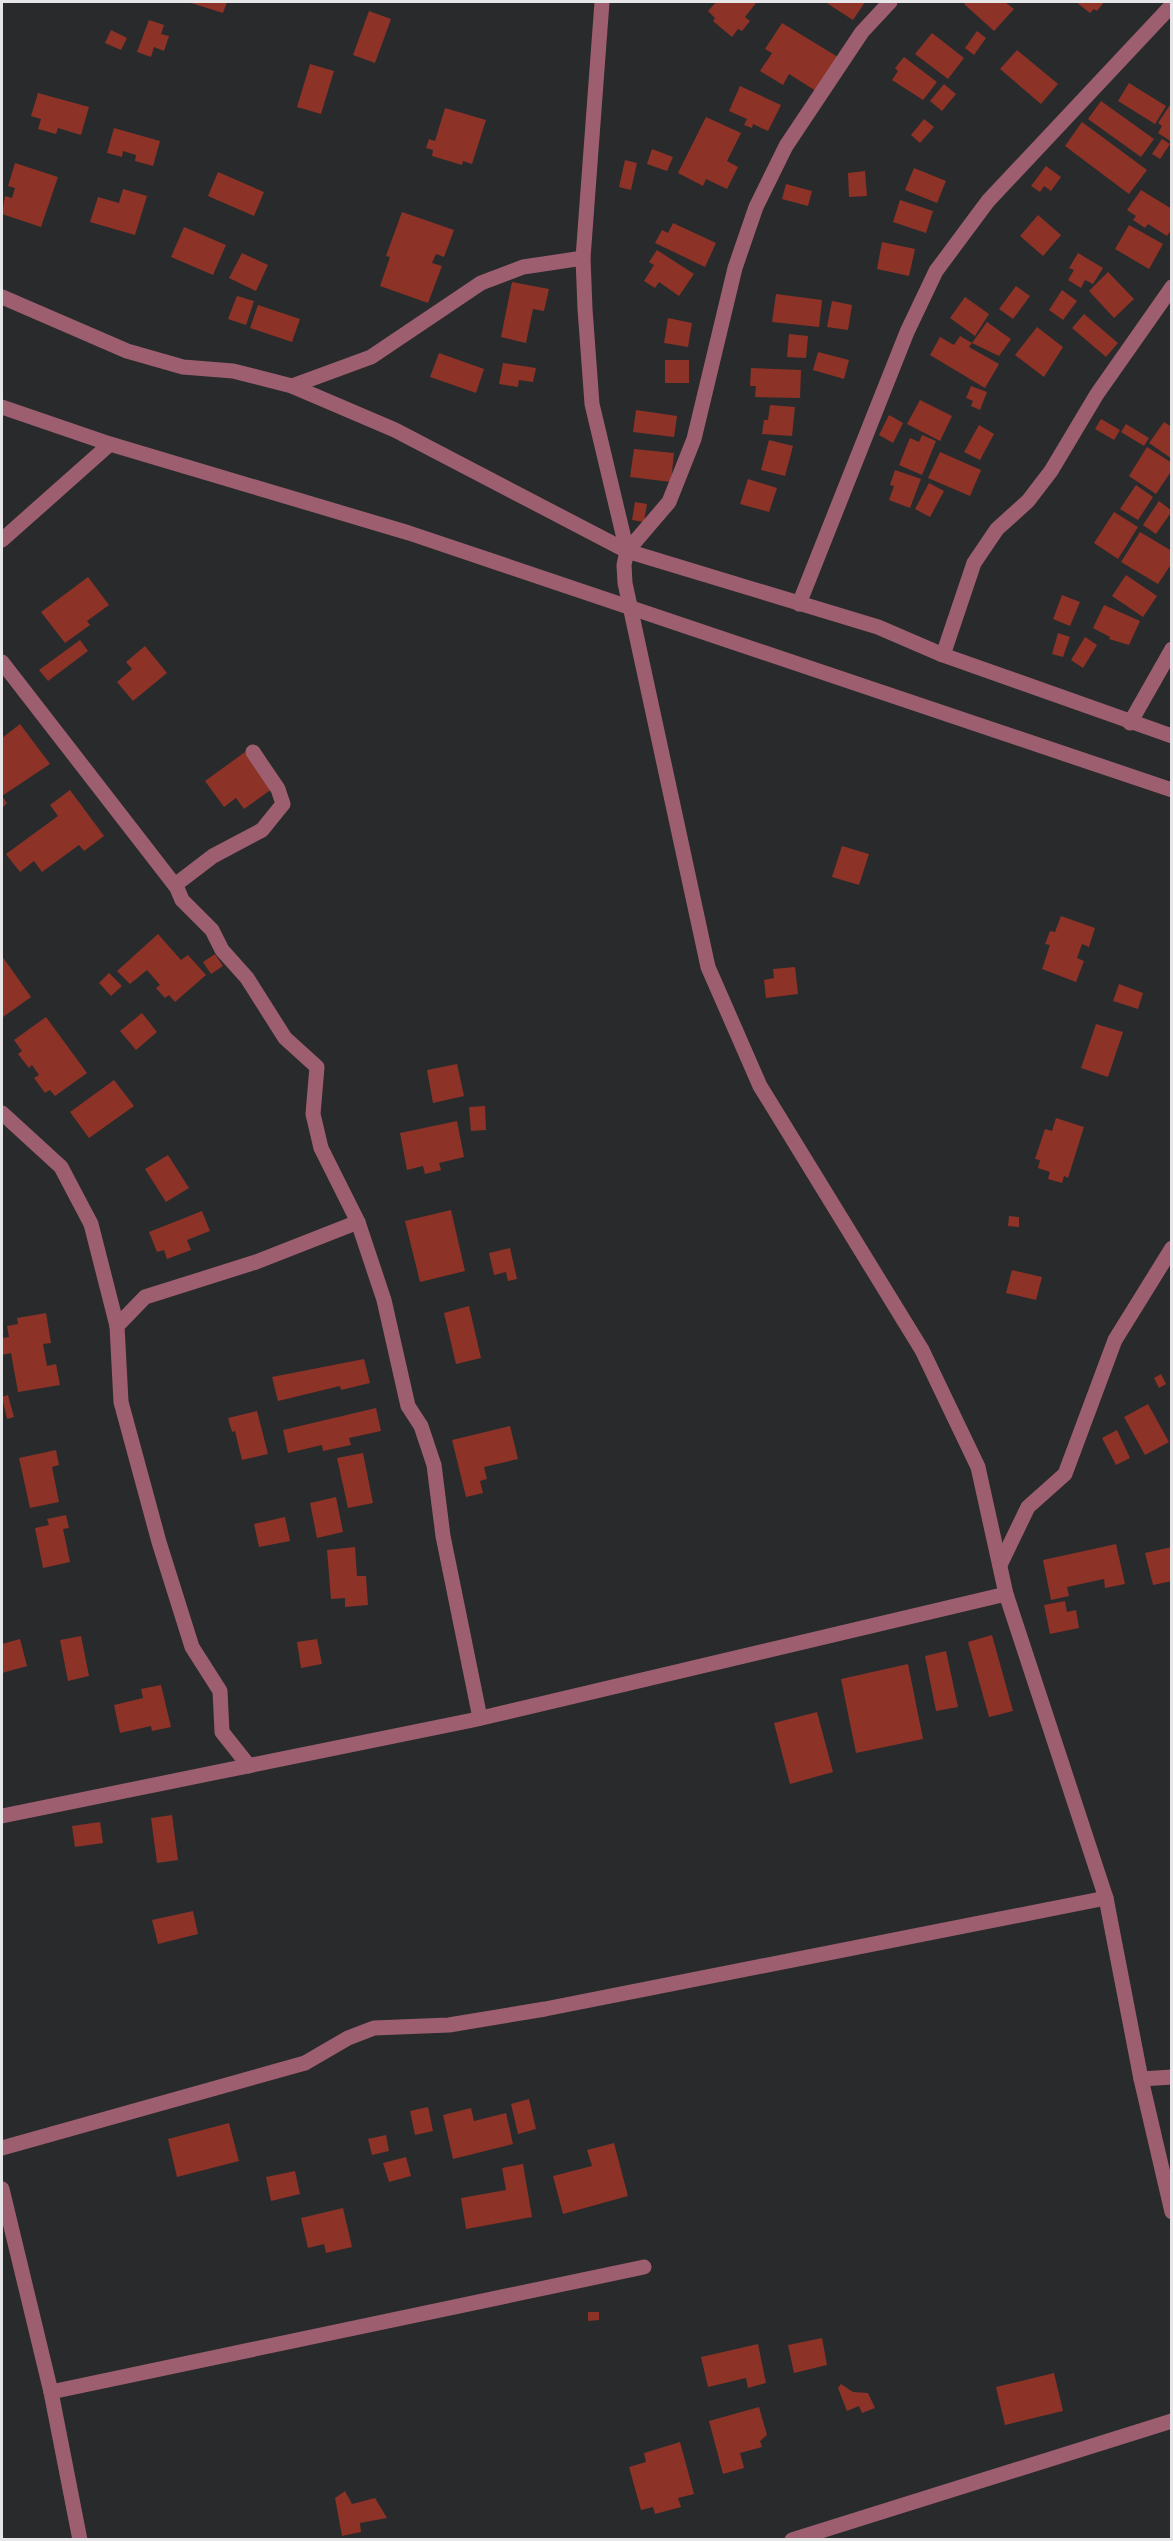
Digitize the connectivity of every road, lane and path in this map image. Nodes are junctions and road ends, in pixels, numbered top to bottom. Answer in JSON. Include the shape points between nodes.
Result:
{"nodes":[{"id":1,"x":602,"y":2,"type":"edge"},
{"id":2,"x":890,"y":2,"type":"edge"},
{"id":3,"x":1172,"y":5,"type":"edge"},
{"id":4,"x":583,"y":258,"type":"junction"},
{"id":5,"x":1172,"y":287,"type":"edge"},
{"id":6,"x":2,"y":297,"type":"edge"},
{"id":7,"x":292,"y":386,"type":"junction"},
{"id":8,"x":2,"y":407,"type":"edge"},
{"id":9,"x":110,"y":444,"type":"junction"},
{"id":10,"x":2,"y":540,"type":"edge"},
{"id":11,"x":627,"y":551,"type":"junction"},
{"id":12,"x":798,"y":604,"type":"junction"},
{"id":13,"x":632,"y":608,"type":"junction"},
{"id":14,"x":1172,"y":649,"type":"edge"},
{"id":15,"x":943,"y":655,"type":"junction"},
{"id":16,"x":2,"y":663,"type":"edge"},
{"id":17,"x":1130,"y":723,"type":"junction"},
{"id":18,"x":1172,"y":736,"type":"edge"},
{"id":19,"x":253,"y":752,"type":"dead end"},
{"id":20,"x":1172,"y":789,"type":"edge"},
{"id":21,"x":175,"y":885,"type":"junction"},
{"id":22,"x":2,"y":1113,"type":"edge"},
{"id":23,"x":358,"y":1222,"type":"junction"},
{"id":24,"x":1172,"y":1248,"type":"edge"},
{"id":25,"x":117,"y":1326,"type":"junction"},
{"id":26,"x":1000,"y":1565,"type":"junction"},
{"id":27,"x":1006,"y":1594,"type":"junction"},
{"id":28,"x":480,"y":1718,"type":"junction"},
{"id":29,"x":249,"y":1766,"type":"junction"},
{"id":30,"x":2,"y":1816,"type":"edge"},
{"id":31,"x":1106,"y":1898,"type":"junction"},
{"id":32,"x":1172,"y":2077,"type":"edge"},
{"id":33,"x":1141,"y":2079,"type":"junction"},
{"id":34,"x":2,"y":2148,"type":"edge"},
{"id":35,"x":2,"y":2189,"type":"edge"},
{"id":36,"x":1172,"y":2212,"type":"edge"},
{"id":37,"x":644,"y":2266,"type":"dead end"},
{"id":38,"x":51,"y":2392,"type":"junction"},
{"id":39,"x":1172,"y":2421,"type":"edge"},
{"id":40,"x":80,"y":2540,"type":"edge"},
{"id":41,"x":792,"y":2540,"type":"edge"}],
"edges":[{"from":1,"to":4,"type":"street"},
{"from":2,"to":11,"type":"street","via":[[862,32],[786,146],[756,207],[735,268],[694,439],[669,502]]},
{"from":3,"to":12,"type":"street","via":[[988,201],[936,272],[907,332]]},
{"from":4,"to":7,"type":"street","via":[[523,267],[481,283],[371,357]]},
{"from":4,"to":11,"type":"street","via":[[592,404]]},
{"from":5,"to":15,"type":"street","via":[[1097,394],[1051,471],[1028,501],[997,529],[974,563]]},
{"from":6,"to":7,"type":"street","via":[[127,351],[183,366],[233,371]]},
{"from":7,"to":11,"type":"street","via":[[395,430]]},
{"from":8,"to":9,"type":"street"},
{"from":9,"to":10,"type":"street"},
{"from":9,"to":13,"type":"street","via":[[409,533]]},
{"from":11,"to":12,"type":"street"},
{"from":11,"to":13,"type":"street","via":[[625,583]]},
{"from":12,"to":15,"type":"street","via":[[878,627]]},
{"from":13,"to":20,"type":"street"},
{"from":13,"to":26,"type":"street","via":[[708,967],[760,1086],[922,1350],[978,1467]]},
{"from":14,"to":17,"type":"street"},
{"from":15,"to":17,"type":"street"},
{"from":16,"to":21,"type":"street"},
{"from":17,"to":18,"type":"street"},
{"from":19,"to":21,"type":"street","via":[[278,789],[283,804],[262,830],[213,856]]},
{"from":21,"to":23,"type":"street","via":[[182,900],[212,930],[222,950],[247,978],[285,1038],[317,1067],[314,1114],[321,1148]]},
{"from":22,"to":25,"type":"street","via":[[61,1167],[91,1224]]},
{"from":23,"to":25,"type":"street","via":[[256,1262],[145,1298]]},
{"from":23,"to":28,"type":"street","via":[[384,1299],[408,1406],[421,1426],[434,1465],[443,1536]]},
{"from":24,"to":26,"type":"street","via":[[1115,1340],[1065,1474],[1029,1507]]},
{"from":25,"to":29,"type":"street","via":[[121,1402],[159,1542],[192,1647],[220,1691],[222,1732]]},
{"from":26,"to":27,"type":"street"},
{"from":27,"to":28,"type":"street"},
{"from":27,"to":31,"type":"street"},
{"from":28,"to":29,"type":"street"},
{"from":29,"to":30,"type":"street"},
{"from":31,"to":33,"type":"street"},
{"from":31,"to":34,"type":"street","via":[[545,2009],[449,2025],[374,2028],[305,2063]]},
{"from":32,"to":33,"type":"street"},
{"from":33,"to":36,"type":"street"},
{"from":35,"to":38,"type":"street"},
{"from":37,"to":38,"type":"street"},
{"from":38,"to":40,"type":"street"},
{"from":39,"to":41,"type":"street"}]}
